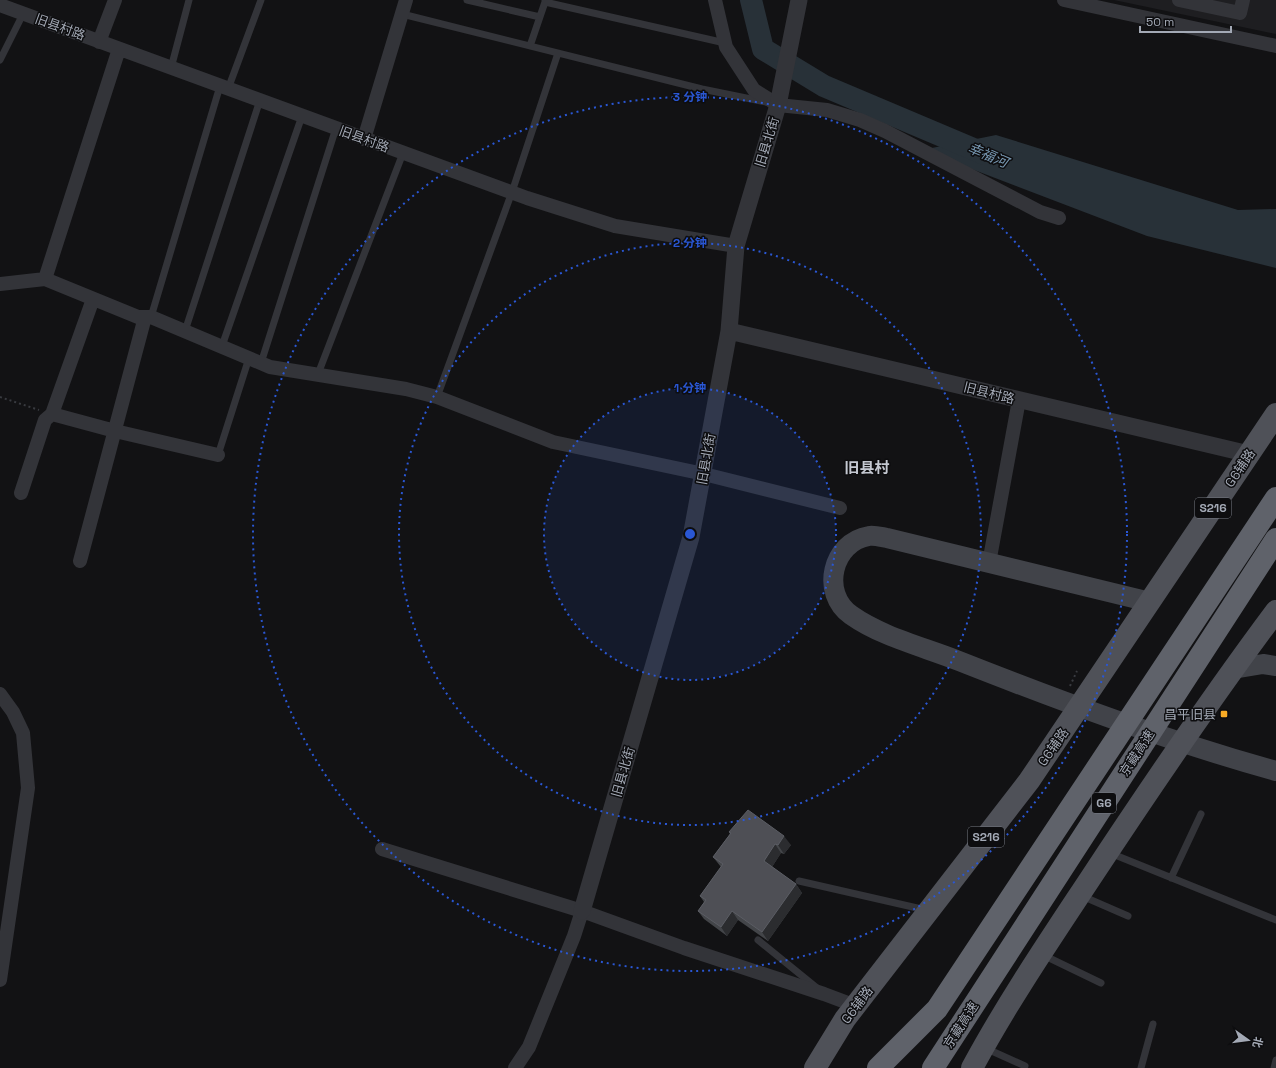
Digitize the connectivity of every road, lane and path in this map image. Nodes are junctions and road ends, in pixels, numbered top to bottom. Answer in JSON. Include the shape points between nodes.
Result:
{"nodes":[{"id":1,"x":115,"y":0,"type":"edge"},
{"id":2,"x":189,"y":0,"type":"edge"},
{"id":3,"x":261,"y":0,"type":"edge"},
{"id":4,"x":406,"y":0,"type":"edge"},
{"id":5,"x":467,"y":0,"type":"edge"},
{"id":6,"x":715,"y":0,"type":"edge"},
{"id":7,"x":799,"y":0,"type":"edge"},
{"id":8,"x":1064,"y":0,"type":"edge"},
{"id":9,"x":1179,"y":0,"type":"edge"},
{"id":10,"x":1243,"y":0,"type":"edge"},
{"id":11,"x":545,"y":1,"type":"edge"},
{"id":12,"x":1089,"y":3,"type":"edge"},
{"id":13,"x":0,"y":5,"type":"edge"},
{"id":14,"x":23,"y":14,"type":"junction"},
{"id":15,"x":402,"y":14,"type":"junction"},
{"id":16,"x":540,"y":17,"type":"junction"},
{"id":17,"x":99,"y":42,"type":"junction"},
{"id":18,"x":725,"y":43,"type":"junction"},
{"id":19,"x":530,"y":46,"type":"junction"},
{"id":20,"x":1276,"y":46,"type":"edge"},
{"id":21,"x":119,"y":49,"type":"junction"},
{"id":22,"x":558,"y":53,"type":"junction"},
{"id":23,"x":0,"y":60,"type":"edge"},
{"id":24,"x":171,"y":68,"type":"junction"},
{"id":25,"x":224,"y":87,"type":"junction"},
{"id":26,"x":260,"y":100,"type":"junction"},
{"id":27,"x":778,"y":105,"type":"junction"},
{"id":28,"x":302,"y":116,"type":"junction"},
{"id":29,"x":336,"y":128,"type":"junction"},
{"id":30,"x":364,"y":138,"type":"junction"},
{"id":31,"x":403,"y":153,"type":"junction"},
{"id":32,"x":512,"y":192,"type":"junction"},
{"id":33,"x":1059,"y":218,"type":"dead end"},
{"id":34,"x":736,"y":246,"type":"junction"},
{"id":35,"x":45,"y":279,"type":"junction"},
{"id":36,"x":0,"y":284,"type":"edge"},
{"id":37,"x":93,"y":299,"type":"junction"},
{"id":38,"x":148,"y":317,"type":"junction"},
{"id":39,"x":185,"y":330,"type":"junction"},
{"id":40,"x":729,"y":330,"type":"junction"},
{"id":41,"x":222,"y":346,"type":"junction"},
{"id":42,"x":255,"y":360,"type":"junction"},
{"id":43,"x":318,"y":374,"type":"junction"},
{"id":44,"x":0,"y":397,"type":"edge"},
{"id":45,"x":438,"y":397,"type":"junction"},
{"id":46,"x":1018,"y":400,"type":"junction"},
{"id":47,"x":52,"y":414,"type":"junction"},
{"id":48,"x":1276,"y":414,"type":"edge"},
{"id":49,"x":115,"y":431,"type":"junction"},
{"id":50,"x":1249,"y":454,"type":"junction"},
{"id":51,"x":218,"y":455,"type":"joint"},
{"id":52,"x":704,"y":474,"type":"junction"},
{"id":53,"x":22,"y":493,"type":"dead end"},
{"id":54,"x":1276,"y":498,"type":"edge"},
{"id":55,"x":840,"y":508,"type":"dead end"},
{"id":56,"x":1276,"y":539,"type":"edge"},
{"id":57,"x":80,"y":561,"type":"dead end"},
{"id":58,"x":989,"y":563,"type":"junction"},
{"id":59,"x":1150,"y":602,"type":"junction"},
{"id":60,"x":1276,"y":611,"type":"edge"},
{"id":61,"x":1276,"y":666,"type":"edge"},
{"id":62,"x":1233,"y":669,"type":"junction"},
{"id":63,"x":1077,"y":670,"type":"dead end"},
{"id":64,"x":0,"y":694,"type":"edge"},
{"id":65,"x":1065,"y":696,"type":"junction"},
{"id":66,"x":1276,"y":771,"type":"edge"},
{"id":67,"x":1201,"y":814,"type":"dead end"},
{"id":68,"x":382,"y":849,"type":"dead end"},
{"id":69,"x":1108,"y":852,"type":"junction"},
{"id":70,"x":1171,"y":878,"type":"junction"},
{"id":71,"x":799,"y":880,"type":"dead end"},
{"id":72,"x":1080,"y":895,"type":"junction"},
{"id":73,"x":582,"y":911,"type":"junction"},
{"id":74,"x":930,"y":911,"type":"junction"},
{"id":75,"x":1128,"y":916,"type":"dead end"},
{"id":76,"x":1276,"y":920,"type":"edge"},
{"id":77,"x":758,"y":940,"type":"edge"},
{"id":78,"x":1041,"y":954,"type":"junction"},
{"id":79,"x":0,"y":980,"type":"edge"},
{"id":80,"x":1101,"y":983,"type":"dead end"},
{"id":81,"x":824,"y":994,"type":"junction"},
{"id":82,"x":856,"y":1006,"type":"junction"},
{"id":83,"x":937,"y":1009,"type":"junction"},
{"id":84,"x":1154,"y":1024,"type":"dead end"},
{"id":85,"x":983,"y":1047,"type":"junction"},
{"id":86,"x":1276,"y":1060,"type":"edge"},
{"id":87,"x":1025,"y":1066,"type":"dead end"},
{"id":88,"x":514,"y":1068,"type":"edge"},
{"id":89,"x":815,"y":1068,"type":"edge"},
{"id":90,"x":878,"y":1068,"type":"edge"},
{"id":91,"x":901,"y":1068,"type":"edge"},
{"id":92,"x":933,"y":1068,"type":"edge"},
{"id":93,"x":972,"y":1068,"type":"edge"},
{"id":94,"x":1142,"y":1068,"type":"edge"},
{"id":95,"x":1274,"y":1068,"type":"edge"}],
"edges":[{"from":1,"to":17,"type":"street"},
{"from":2,"to":24,"type":"lane"},
{"from":3,"to":25,"type":"lane"},
{"from":4,"to":15,"type":"street"},
{"from":5,"to":16,"type":"lane"},
{"from":6,"to":18,"type":"street"},
{"from":7,"to":27,"type":"street","name":"旧县北街"},
{"from":8,"to":12,"type":"street"},
{"from":9,"to":10,"type":"street","via":[[1240,13]]},
{"from":11,"to":16,"type":"lane"},
{"from":11,"to":18,"type":"lane"},
{"from":12,"to":20,"type":"street"},
{"from":13,"to":14,"type":"street","name":"旧县村路"},
{"from":14,"to":17,"type":"street","name":"旧县村路"},
{"from":14,"to":23,"type":"lane"},
{"from":15,"to":19,"type":"lane"},
{"from":15,"to":30,"type":"street"},
{"from":16,"to":19,"type":"lane"},
{"from":17,"to":21,"type":"street","name":"旧县村路"},
{"from":18,"to":27,"type":"street","via":[[754,90]]},
{"from":19,"to":22,"type":"lane"},
{"from":21,"to":24,"type":"street","name":"旧县村路"},
{"from":21,"to":35,"type":"street"},
{"from":22,"to":27,"type":"lane"},
{"from":22,"to":32,"type":"lane"},
{"from":24,"to":25,"type":"street","name":"旧县村路"},
{"from":25,"to":26,"type":"street","name":"旧县村路"},
{"from":25,"to":38,"type":"lane"},
{"from":26,"to":28,"type":"street","name":"旧县村路"},
{"from":26,"to":39,"type":"lane"},
{"from":27,"to":33,"type":"street","via":[[827,110],[860,120],[1040,212]]},
{"from":27,"to":34,"type":"street","name":"旧县北街"},
{"from":28,"to":29,"type":"street","name":"旧县村路"},
{"from":28,"to":41,"type":"lane"},
{"from":29,"to":30,"type":"street","name":"旧县村路"},
{"from":29,"to":42,"type":"lane"},
{"from":30,"to":31,"type":"street","name":"旧县村路"},
{"from":31,"to":32,"type":"street","name":"旧县村路"},
{"from":31,"to":43,"type":"lane"},
{"from":32,"to":34,"type":"street","name":"旧县村路","via":[[615,226]]},
{"from":32,"to":45,"type":"lane"},
{"from":34,"to":40,"type":"street","name":"旧县北街"},
{"from":35,"to":36,"type":"street"},
{"from":35,"to":37,"type":"street"},
{"from":37,"to":38,"type":"street","via":[[138,317]]},
{"from":37,"to":47,"type":"street"},
{"from":38,"to":39,"type":"street"},
{"from":38,"to":49,"type":"street"},
{"from":39,"to":41,"type":"street"},
{"from":40,"to":46,"type":"street","name":"旧县村路"},
{"from":40,"to":52,"type":"street","name":"旧县北街"},
{"from":41,"to":42,"type":"street"},
{"from":42,"to":43,"type":"street","via":[[270,367]]},
{"from":42,"to":51,"type":"lane"},
{"from":43,"to":45,"type":"street"},
{"from":44,"to":47,"type":"path"},
{"from":45,"to":52,"type":"street","via":[[553,442]]},
{"from":46,"to":50,"type":"street","name":"旧县村路"},
{"from":46,"to":58,"type":"street"},
{"from":47,"to":49,"type":"street"},
{"from":47,"to":53,"type":"street","via":[[45,420]]},
{"from":48,"to":50,"type":"main road","name":"G6辅路","number":"S216"},
{"from":49,"to":51,"type":"street"},
{"from":49,"to":57,"type":"street"},
{"from":50,"to":59,"type":"main road","name":"G6辅路","number":"S216"},
{"from":52,"to":55,"type":"street"},
{"from":52,"to":73,"type":"street","name":"旧县北街","via":[[692,537]]},
{"from":54,"to":83,"type":"highway"},
{"from":56,"to":92,"type":"highway","name":"京藏高速","number":"G6"},
{"from":58,"to":59,"type":"main road"},
{"from":58,"to":65,"type":"main road","via":[[870,536],[856,540],[843,549],[835,567],[833,584],[839,601],[849,614],[865,624]]},
{"from":59,"to":74,"type":"main road","name":"G6辅路","number":"S216","via":[[1029,781]]},
{"from":60,"to":62,"type":"main road"},
{"from":61,"to":62,"type":"main road","via":[[1263,664]]},
{"from":62,"to":69,"type":"main road"},
{"from":63,"to":65,"type":"path"},
{"from":64,"to":79,"type":"street","via":[[13,712],[23,733],[28,788]]},
{"from":65,"to":66,"type":"main road","via":[[1207,752]]},
{"from":67,"to":70,"type":"lane"},
{"from":68,"to":73,"type":"street"},
{"from":69,"to":70,"type":"lane"},
{"from":69,"to":72,"type":"main road"},
{"from":70,"to":76,"type":"lane"},
{"from":71,"to":74,"type":"lane"},
{"from":72,"to":75,"type":"lane"},
{"from":72,"to":78,"type":"main road"},
{"from":73,"to":81,"type":"street"},
{"from":73,"to":88,"type":"street","via":[[529,1047]]},
{"from":74,"to":82,"type":"main road","name":"G6辅路","number":"S216"},
{"from":77,"to":81,"type":"lane"},
{"from":78,"to":80,"type":"lane"},
{"from":78,"to":85,"type":"main road"},
{"from":81,"to":82,"type":"street"},
{"from":82,"to":89,"type":"main road","name":"G6辅路","number":"S216"},
{"from":83,"to":90,"type":"highway"},
{"from":83,"to":91,"type":"highway"},
{"from":84,"to":94,"type":"lane"},
{"from":85,"to":87,"type":"lane"},
{"from":85,"to":93,"type":"main road"},
{"from":86,"to":95,"type":"lane"}]}
